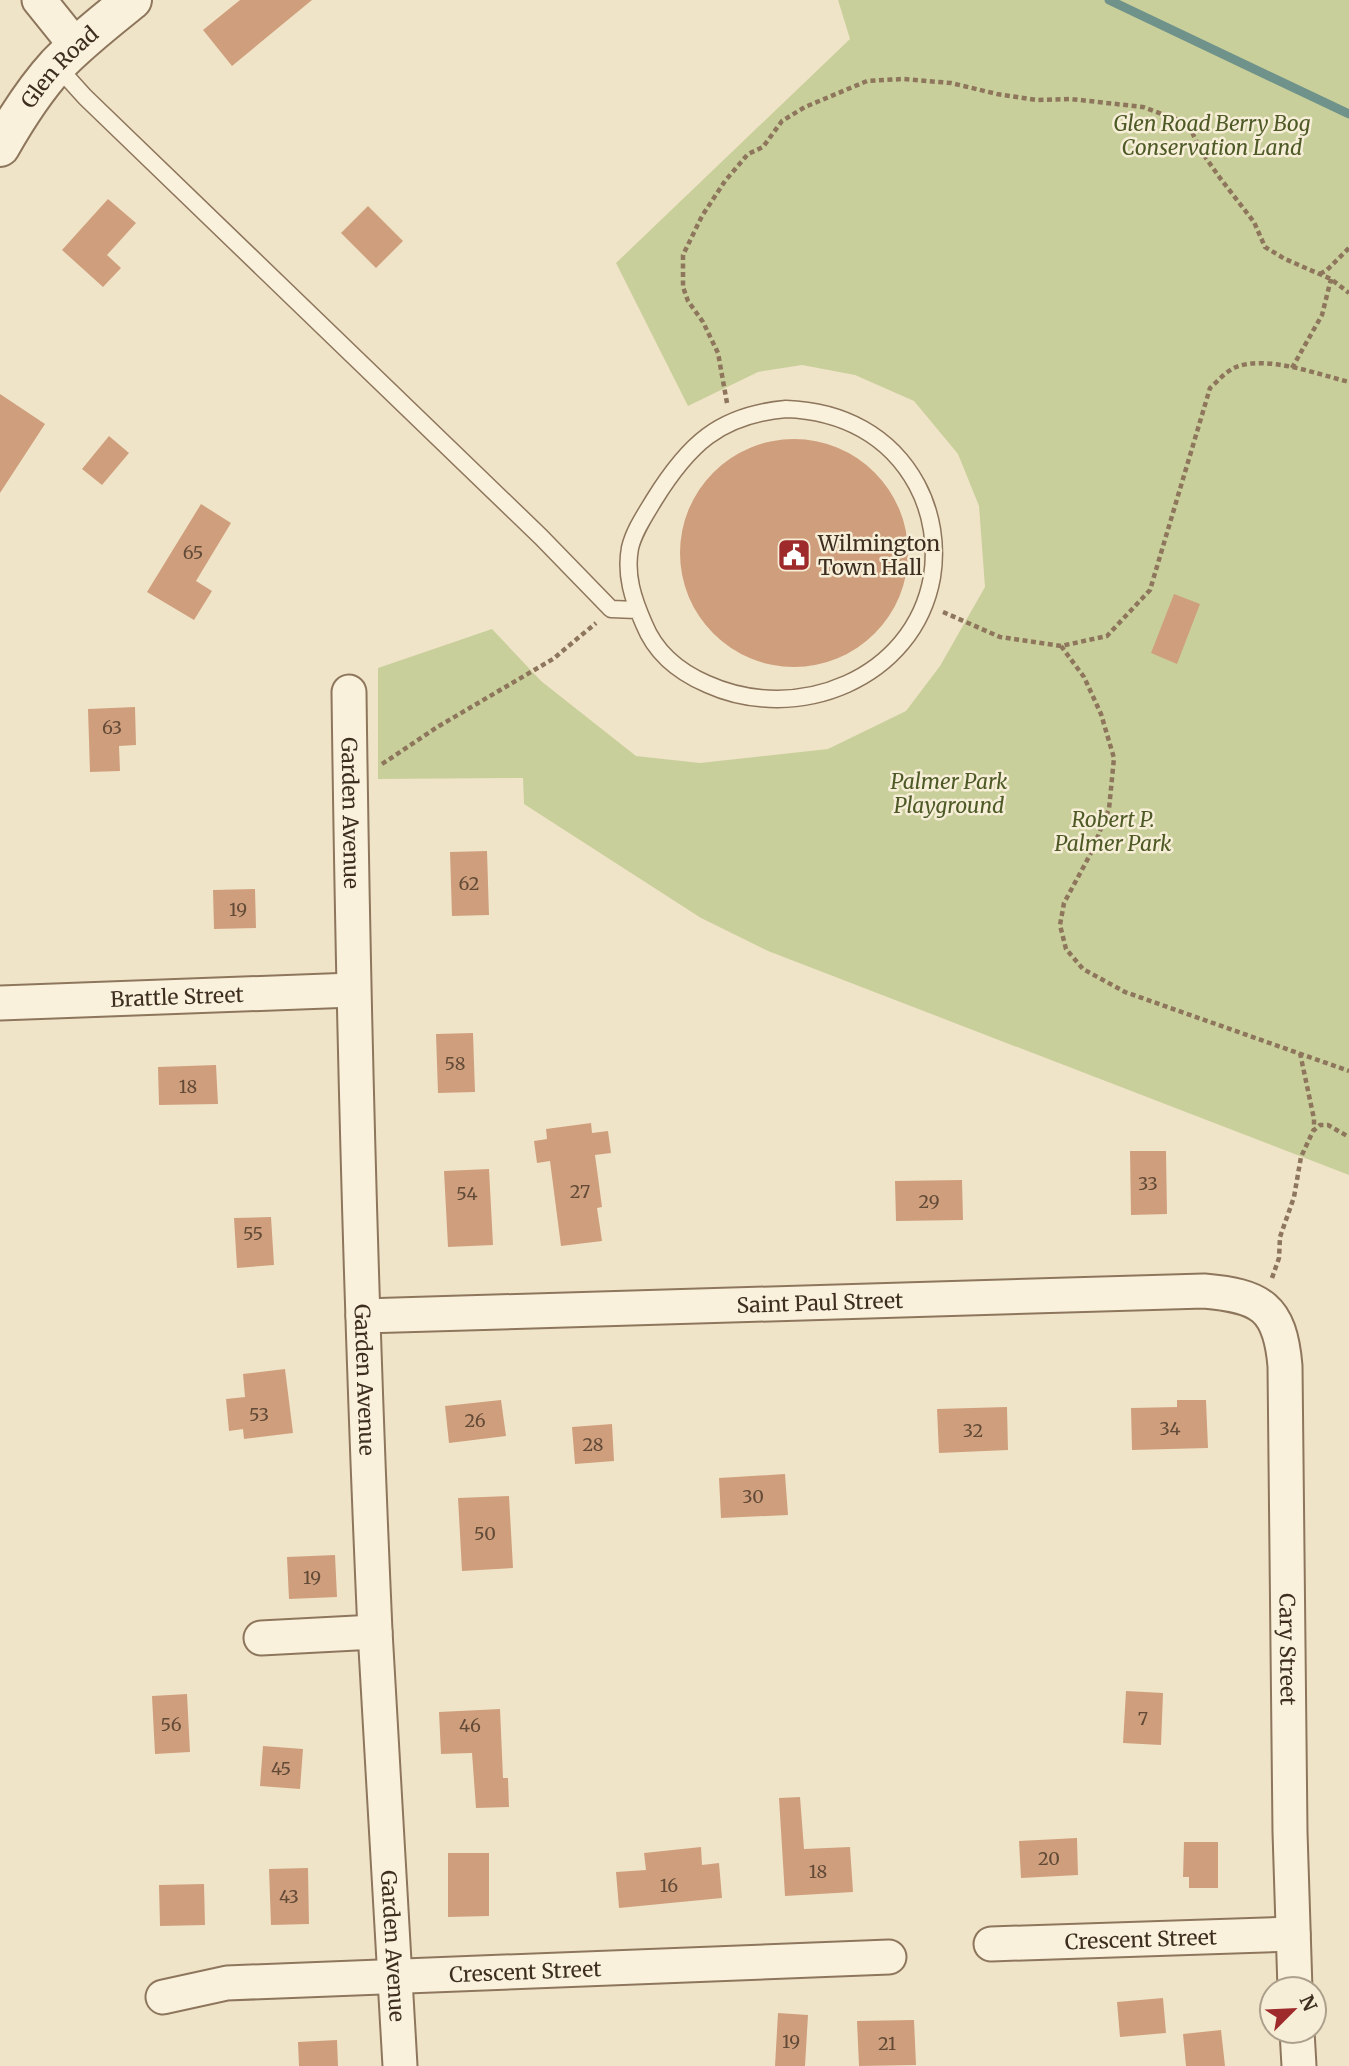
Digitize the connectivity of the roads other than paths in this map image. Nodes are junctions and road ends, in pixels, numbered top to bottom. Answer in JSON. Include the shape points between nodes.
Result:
{"nodes":[{"id":1,"x":39,"y":0,"type":"edge"},
{"id":2,"x":132,"y":0,"type":"edge"},
{"id":3,"x":66,"y":56,"type":"junction"},
{"id":4,"x":0,"y":147,"type":"edge"},
{"id":5,"x":638,"y":610,"type":"junction"},
{"id":6,"x":349,"y":692,"type":"dead end"},
{"id":7,"x":353,"y":990,"type":"junction"},
{"id":8,"x":0,"y":1003,"type":"edge"},
{"id":9,"x":1262,"y":1307,"type":"joint"},
{"id":10,"x":363,"y":1316,"type":"junction"},
{"id":11,"x":375,"y":1632,"type":"junction"},
{"id":12,"x":261,"y":1638,"type":"dead end"},
{"id":13,"x":1293,"y":1934,"type":"junction"},
{"id":14,"x":991,"y":1944,"type":"dead end"},
{"id":15,"x":889,"y":1957,"type":"dead end"},
{"id":16,"x":396,"y":1975,"type":"junction"},
{"id":17,"x":1294,"y":1975,"type":"edge"},
{"id":18,"x":163,"y":1997,"type":"dead end"},
{"id":19,"x":1298,"y":2045,"type":"edge"},
{"id":20,"x":400,"y":2066,"type":"edge"},
{"id":21,"x":1299,"y":2066,"type":"edge"}],
"edges":[{"from":1,"to":3,"type":"street"},
{"from":2,"to":3,"type":"street","name":"Glen Road"},
{"from":3,"to":4,"type":"street","name":"Glen Road"},
{"from":3,"to":5,"type":"lane","via":[[85,97],[611,609]]},
{"from":5,"to":5,"type":"lane","via":[[649,638],[664,657],[679,670],[729,694],[778,699],[832,691],[881,664],[901,645],[925,604],[934,549],[922,494],[889,448],[859,426],[824,412],[777,409],[732,421],[687,453],[641,521],[627,564]]},
{"from":6,"to":7,"type":"street","name":"Garden Avenue"},
{"from":7,"to":8,"type":"street","name":"Brattle Street"},
{"from":7,"to":10,"type":"street","name":"Garden Avenue"},
{"from":9,"to":10,"type":"street","name":"Saint Paul Street","via":[[1242,1296],[1204,1292]]},
{"from":9,"to":13,"type":"street","name":"Cary Street","via":[[1281,1336],[1285,1366]]},
{"from":10,"to":11,"type":"street","name":"Garden Avenue"},
{"from":11,"to":12,"type":"street"},
{"from":11,"to":16,"type":"street","name":"Garden Avenue"},
{"from":13,"to":14,"type":"street","name":"Crescent Street"},
{"from":13,"to":17,"type":"street","name":"Cary Street"},
{"from":15,"to":16,"type":"street","name":"Crescent Street"},
{"from":16,"to":18,"type":"street","name":"Crescent Street","via":[[228,1983]]},
{"from":16,"to":20,"type":"street","name":"Garden Avenue"},
{"from":19,"to":21,"type":"street"}]}
